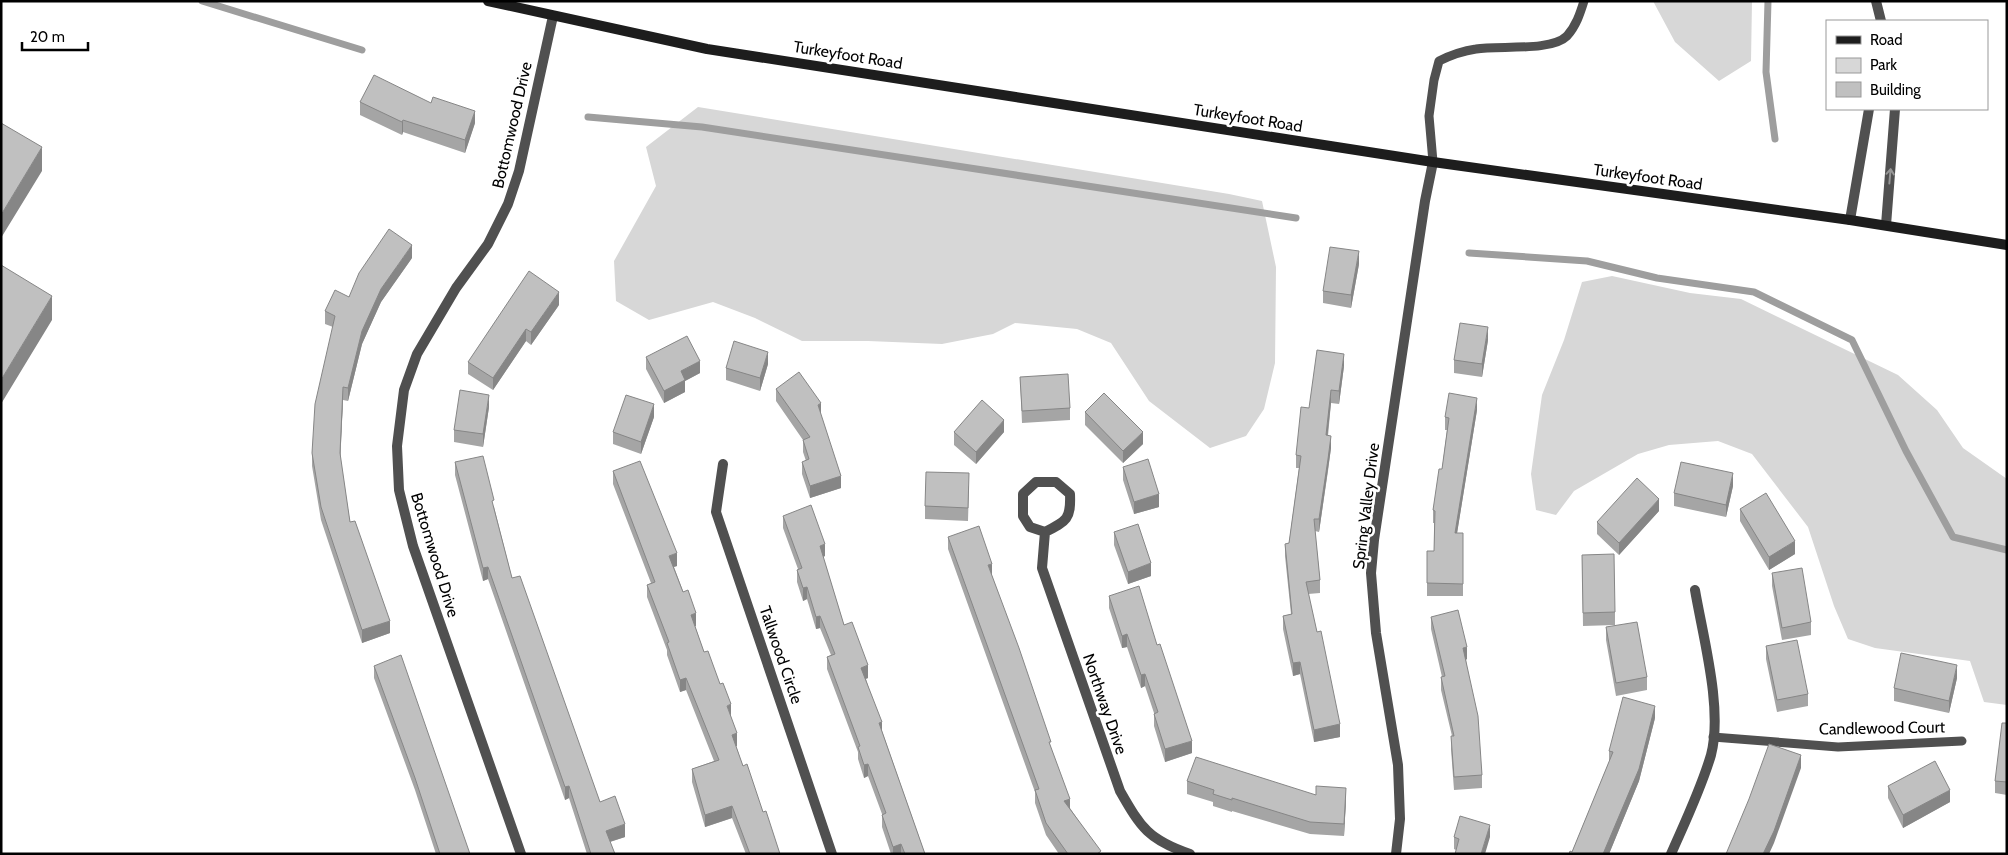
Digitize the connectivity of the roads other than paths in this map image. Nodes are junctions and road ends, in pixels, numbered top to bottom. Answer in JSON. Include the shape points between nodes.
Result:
{"nodes":[{"id":1,"x":488,"y":1,"type":"edge"},
{"id":2,"x":1584,"y":1,"type":"edge"},
{"id":3,"x":1876,"y":1,"type":"edge"},
{"id":4,"x":553,"y":16,"type":"junction"},
{"id":5,"x":1881,"y":20,"type":"edge"},
{"id":6,"x":1869,"y":110,"type":"edge"},
{"id":7,"x":1895,"y":110,"type":"edge"},
{"id":8,"x":1433,"y":162,"type":"junction"},
{"id":9,"x":1850,"y":220,"type":"junction"},
{"id":10,"x":1886,"y":225,"type":"junction"},
{"id":11,"x":2007,"y":245,"type":"edge"},
{"id":12,"x":723,"y":464,"type":"dead end"},
{"id":13,"x":1045,"y":532,"type":"junction"},
{"id":14,"x":1695,"y":590,"type":"dead end"},
{"id":15,"x":1713,"y":737,"type":"junction"},
{"id":16,"x":1962,"y":741,"type":"dead end"},
{"id":17,"x":521,"y":854,"type":"edge"},
{"id":18,"x":832,"y":854,"type":"edge"},
{"id":19,"x":1190,"y":854,"type":"edge"},
{"id":20,"x":1396,"y":854,"type":"edge"},
{"id":21,"x":1671,"y":854,"type":"edge"}],
"edges":[{"from":1,"to":4,"type":"main road","name":"Turkeyfoot Road"},
{"from":2,"to":8,"type":"lane","via":[[1578,21],[1566,37],[1542,46],[1477,48],[1439,61],[1429,116]]},
{"from":3,"to":5,"type":"street"},
{"from":4,"to":8,"type":"main road","name":"Turkeyfoot Road","via":[[707,48]]},
{"from":4,"to":17,"type":"street","name":"Bottomwood Drive","via":[[519,171],[508,204],[488,244],[456,288],[417,354],[404,390],[397,446],[398,490],[413,546]]},
{"from":6,"to":9,"type":"street"},
{"from":10,"to":7,"type":"street","one_way":true},
{"from":8,"to":9,"type":"main road","name":"Turkeyfoot Road"},
{"from":8,"to":20,"type":"street","name":"Spring Valley Drive","via":[[1371,573],[1376,633],[1398,765],[1400,819]]},
{"from":9,"to":10,"type":"main road","name":"Turkeyfoot Road"},
{"from":10,"to":11,"type":"main road","name":"Turkeyfoot Road"},
{"from":12,"to":18,"type":"street","name":"Tallwood Circle","via":[[716,512]]},
{"from":13,"to":13,"type":"street","via":[[1062,524],[1070,511],[1070,494],[1056,482],[1036,482],[1023,494],[1024,516],[1030,527]]},
{"from":13,"to":19,"type":"street","name":"Northway Drive","via":[[1042,568],[1120,792],[1138,822],[1153,837]]},
{"from":14,"to":15,"type":"street","via":[[1715,708]]},
{"from":15,"to":16,"type":"lane","name":"Candlewood Court","via":[[1838,747]]},
{"from":15,"to":21,"type":"street","via":[[1711,754],[1696,796]]}]}
